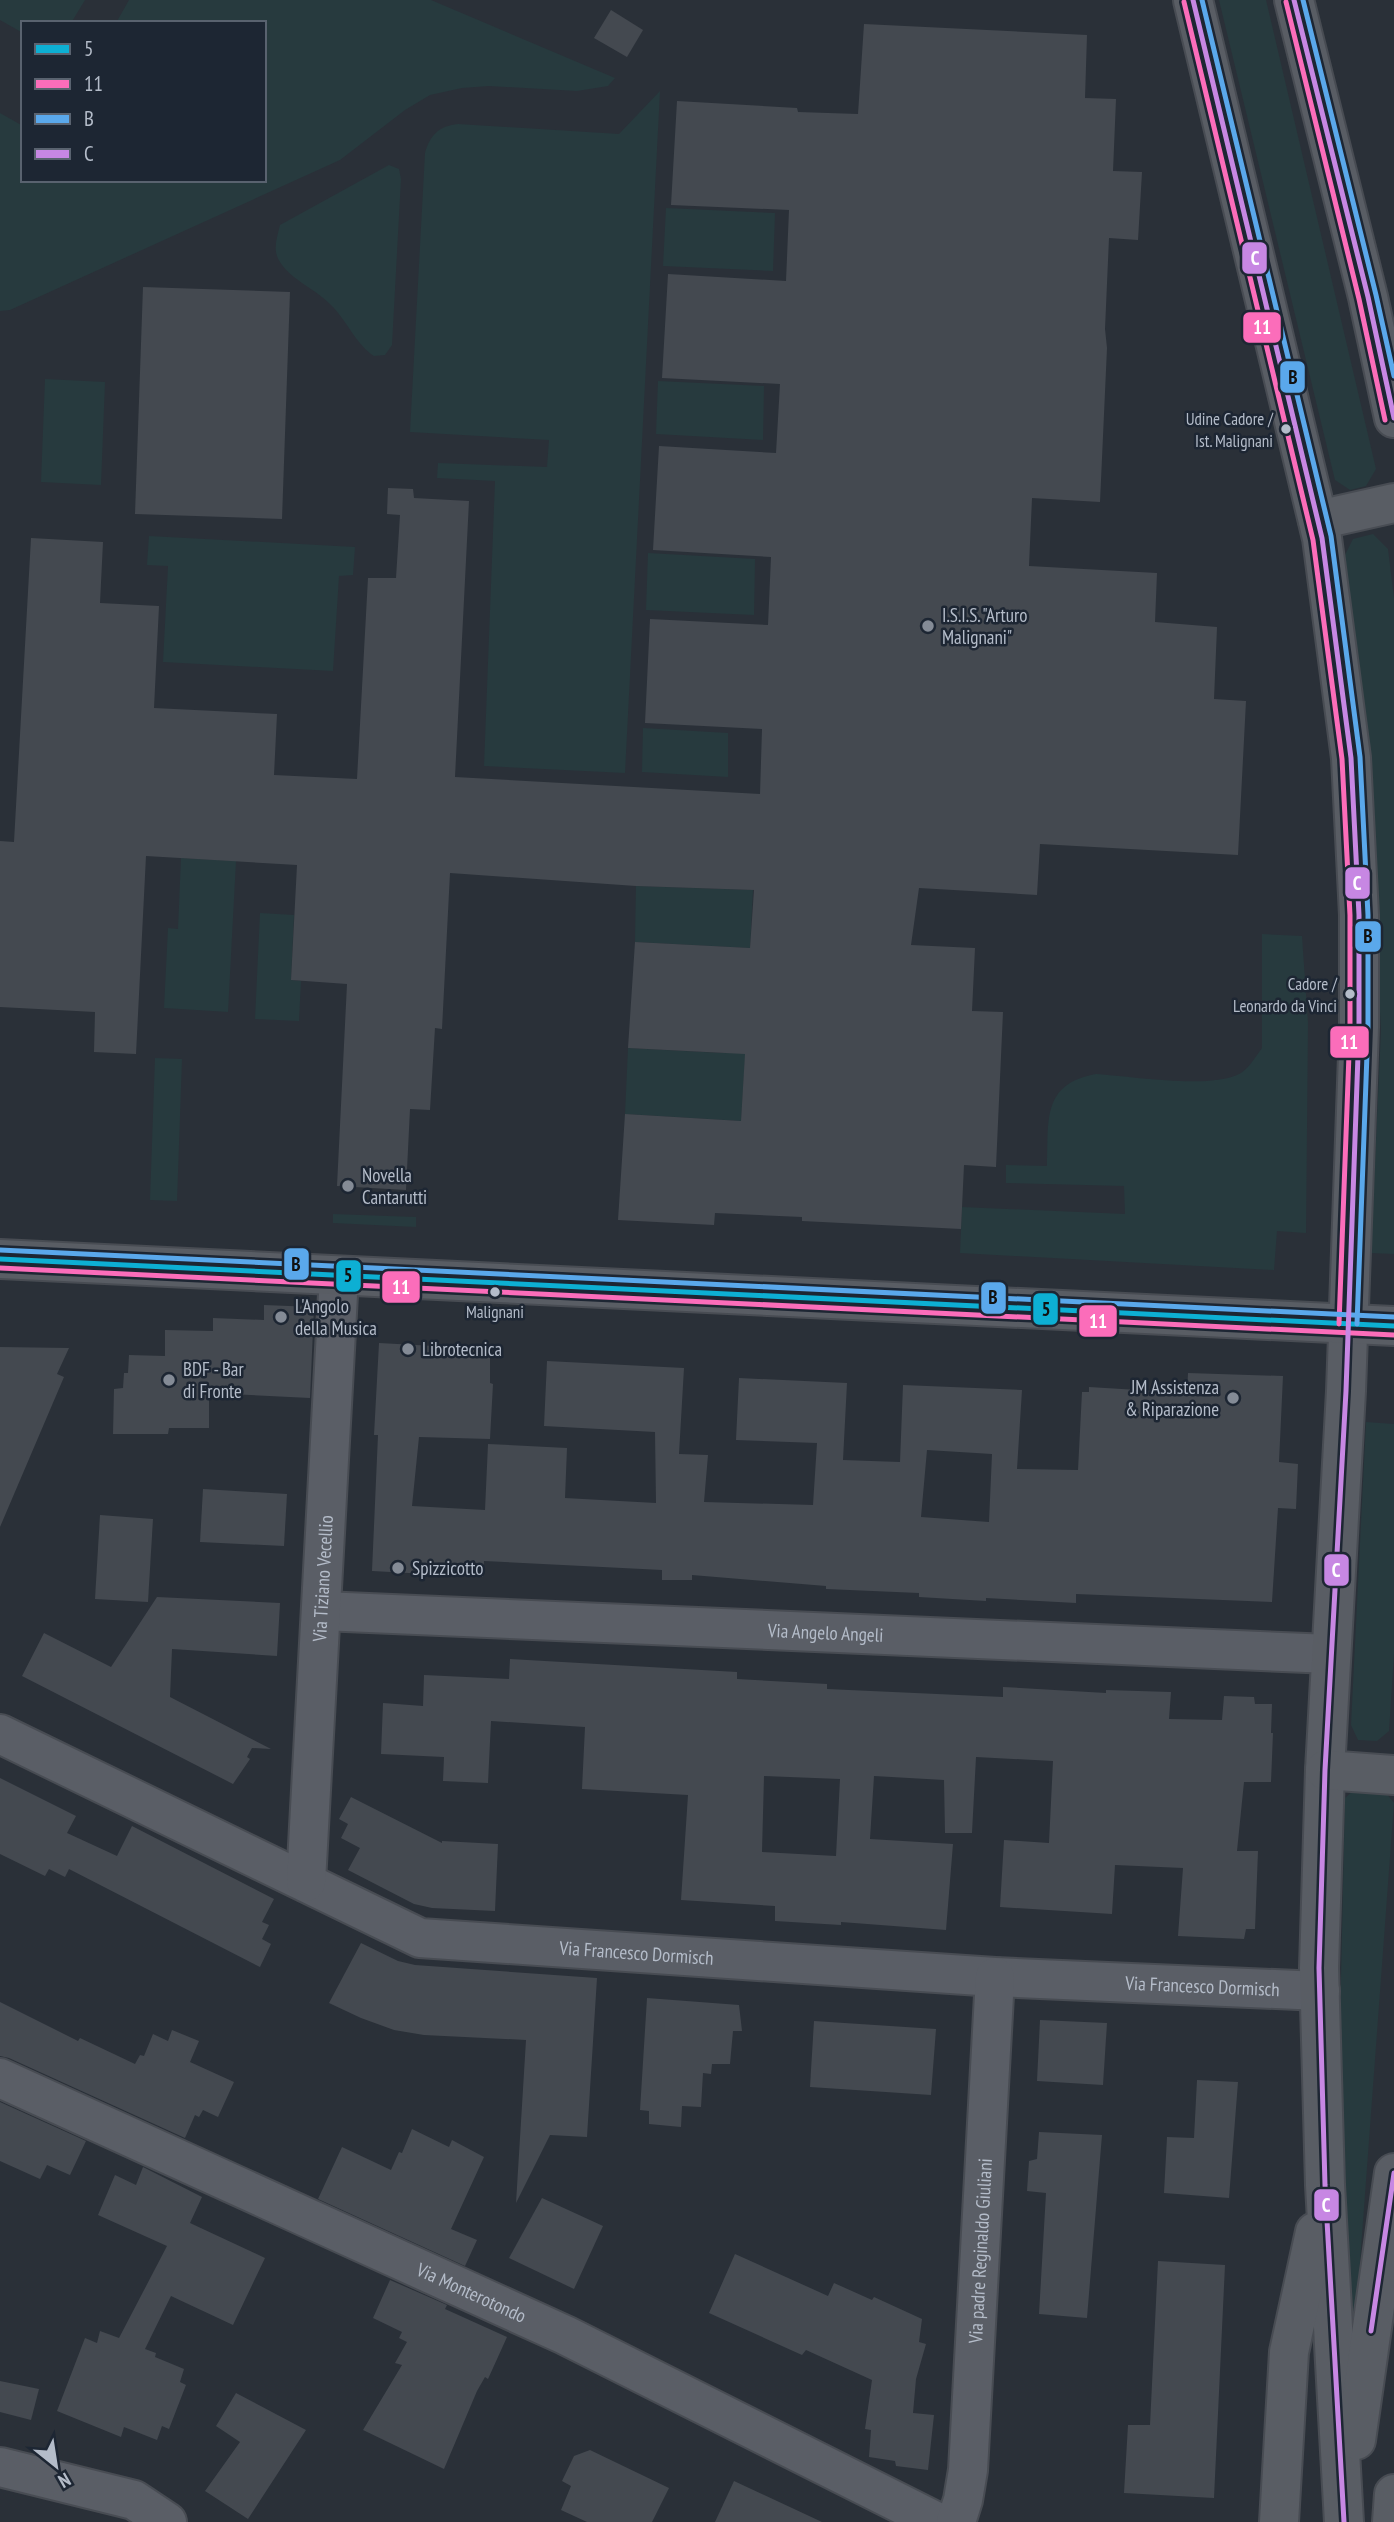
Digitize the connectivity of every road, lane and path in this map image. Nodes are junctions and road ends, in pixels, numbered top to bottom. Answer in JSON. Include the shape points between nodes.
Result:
{"nodes":[{"id":1,"x":1193,"y":0,"type":"edge"},
{"id":2,"x":1294,"y":0,"type":"edge"},
{"id":3,"x":1394,"y":418,"type":"edge"},
{"id":4,"x":1394,"y":503,"type":"edge"},
{"id":5,"x":1318,"y":520,"type":"junction"},
{"id":6,"x":0,"y":1259,"type":"edge"},
{"id":7,"x":339,"y":1276,"type":"junction"},
{"id":8,"x":1348,"y":1324,"type":"junction"},
{"id":9,"x":1394,"y":1326,"type":"edge"},
{"id":10,"x":322,"y":1611,"type":"junction"},
{"id":11,"x":1331,"y":1654,"type":"junction"},
{"id":12,"x":0,"y":1734,"type":"edge"},
{"id":13,"x":1394,"y":1754,"type":"edge"},
{"id":14,"x":1326,"y":1760,"type":"junction"},
{"id":15,"x":1394,"y":1775,"type":"edge"},
{"id":16,"x":306,"y":1882,"type":"junction"},
{"id":17,"x":995,"y":1977,"type":"junction"},
{"id":18,"x":1320,"y":1991,"type":"junction"},
{"id":19,"x":0,"y":2078,"type":"edge"},
{"id":20,"x":1394,"y":2173,"type":"edge"},
{"id":21,"x":1325,"y":2185,"type":"junction"},
{"id":22,"x":0,"y":2467,"type":"edge"},
{"id":23,"x":1394,"y":2494,"type":"edge"},
{"id":24,"x":167,"y":2522,"type":"edge"},
{"id":25,"x":937,"y":2522,"type":"edge"},
{"id":26,"x":956,"y":2522,"type":"edge"},
{"id":27,"x":1279,"y":2522,"type":"edge"},
{"id":28,"x":1344,"y":2522,"type":"edge"},
{"id":29,"x":1392,"y":2522,"type":"edge"}],
"edges":[{"from":1,"to":5,"type":"main road"},
{"from":2,"to":3,"type":"main road"},
{"from":4,"to":5,"type":"main road"},
{"from":5,"to":8,"type":"main road","via":[[1351,758],[1359,915]]},
{"from":6,"to":7,"type":"main road"},
{"from":7,"to":8,"type":"main road"},
{"from":7,"to":10,"type":"street","name":"Via Tiziano Vecellio"},
{"from":8,"to":9,"type":"main road"},
{"from":8,"to":11,"type":"main road"},
{"from":10,"to":11,"type":"street","name":"Via Angelo Angeli"},
{"from":10,"to":16,"type":"street","name":"Via Tiziano Vecellio"},
{"from":11,"to":14,"type":"main road"},
{"from":12,"to":16,"type":"street","name":"Via Francesco Dormisch"},
{"from":13,"to":14,"type":"main road"},
{"from":14,"to":15,"type":"main road"},
{"from":14,"to":18,"type":"main road"},
{"from":16,"to":17,"type":"street","name":"Via Francesco Dormisch","via":[[419,1938]]},
{"from":17,"to":18,"type":"street","name":"Via Francesco Dormisch"},
{"from":17,"to":26,"type":"street","name":"Via padre Reginaldo Giuliani","via":[[968,2470]]},
{"from":18,"to":21,"type":"main road"},
{"from":19,"to":25,"type":"street","name":"Via Monterotondo","via":[[565,2334]]},
{"from":20,"to":28,"type":"main road"},
{"from":21,"to":27,"type":"main road","via":[[1289,2352]]},
{"from":21,"to":28,"type":"main road"},
{"from":22,"to":24,"type":"street","via":[[134,2500]]},
{"from":23,"to":29,"type":"main road"}]}
